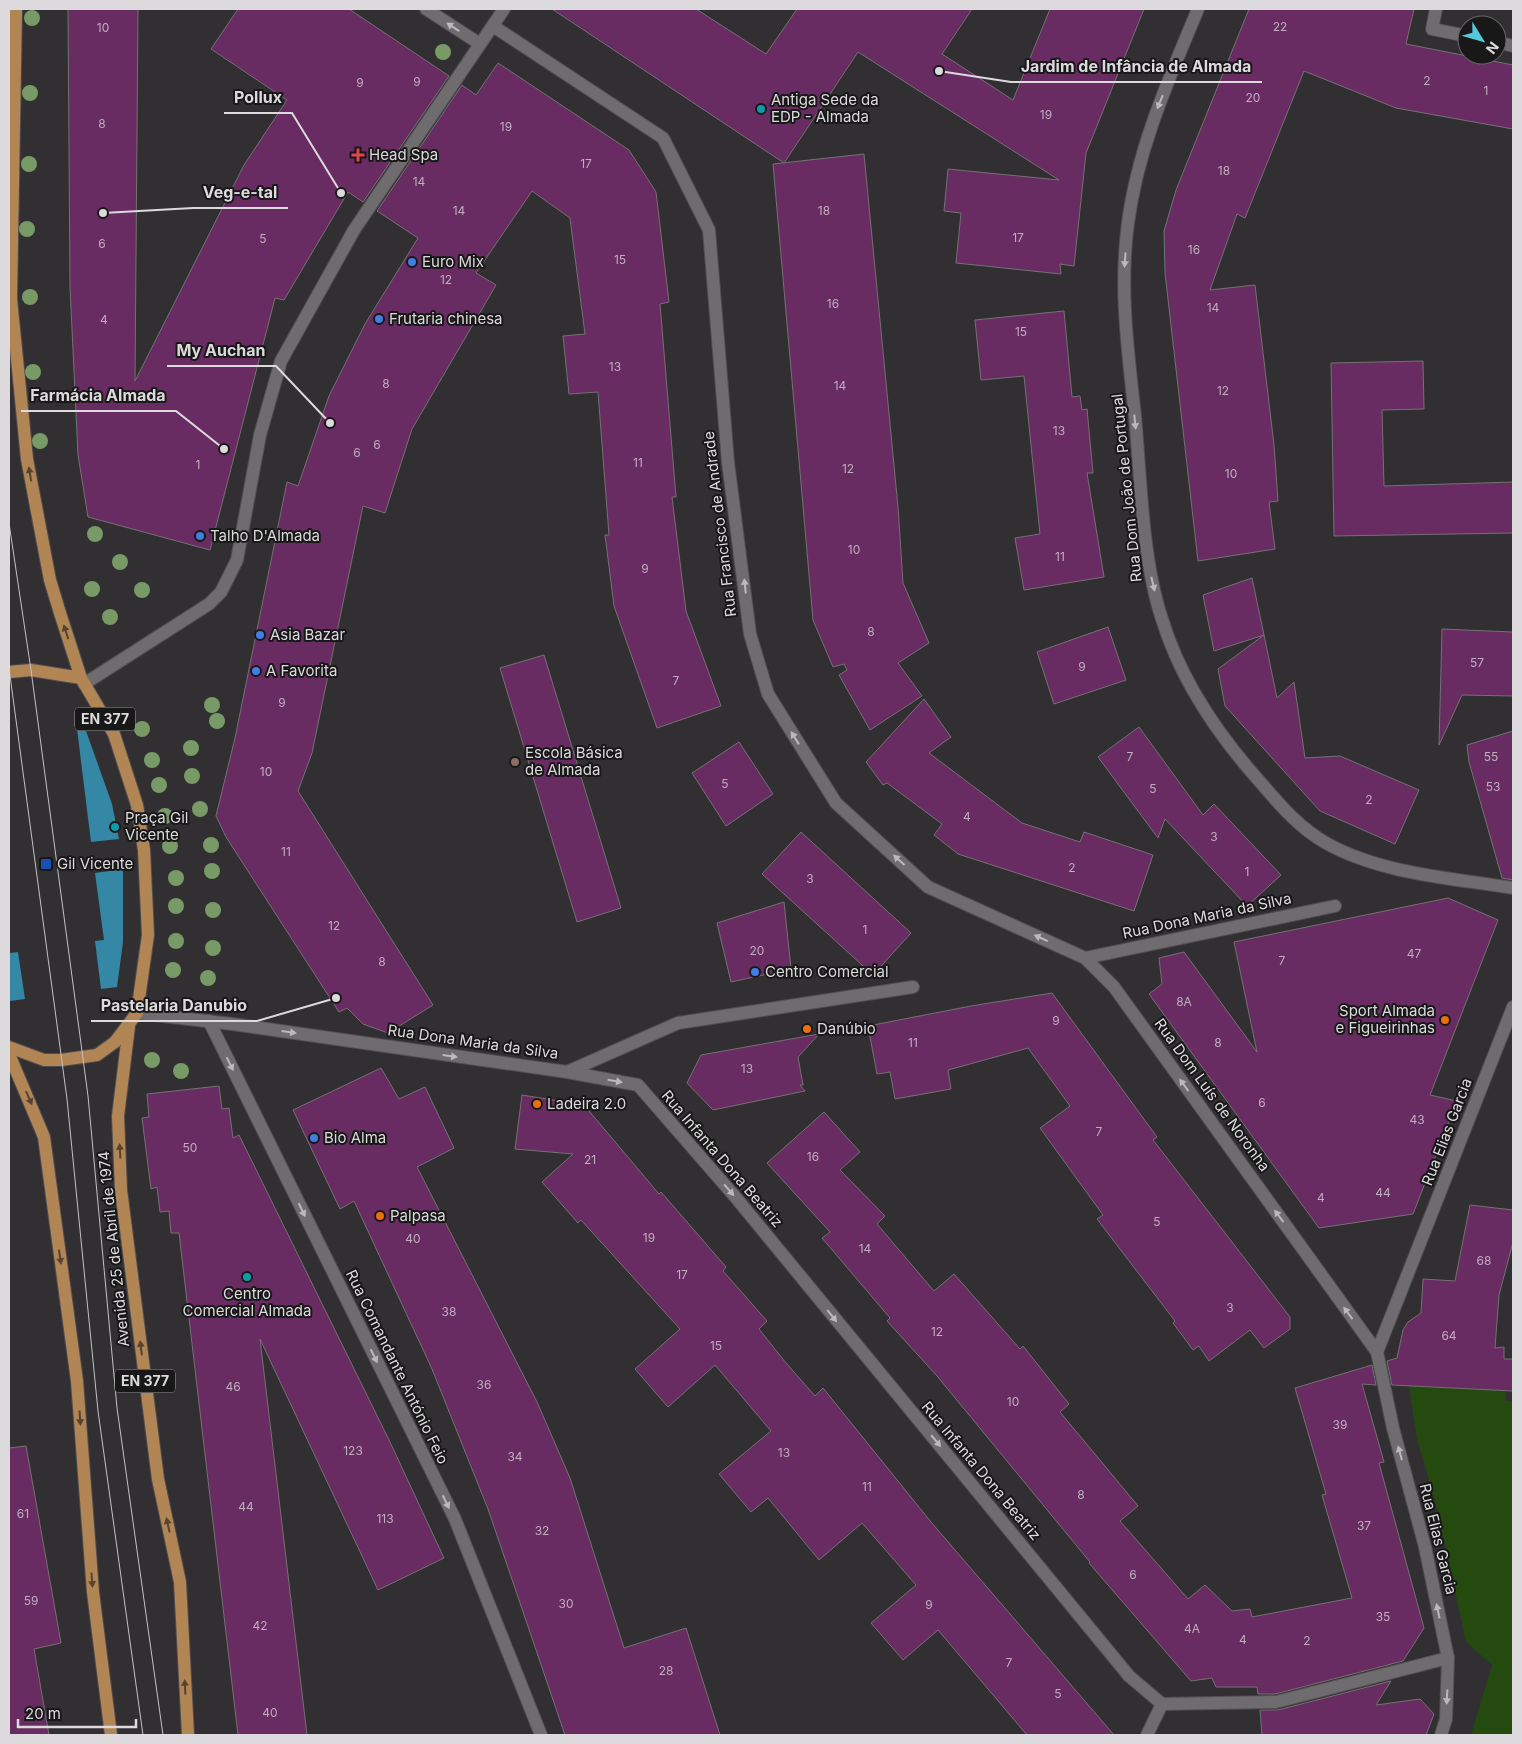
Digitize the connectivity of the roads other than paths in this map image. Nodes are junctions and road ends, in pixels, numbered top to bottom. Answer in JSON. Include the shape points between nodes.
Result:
{"nodes":[{"id":1,"x":16,"y":9,"type":"edge"},
{"id":2,"x":426,"y":9,"type":"edge"},
{"id":3,"x":504,"y":9,"type":"edge"},
{"id":4,"x":1198,"y":9,"type":"edge"},
{"id":5,"x":1436,"y":9,"type":"edge"},
{"id":6,"x":493,"y":26,"type":"junction"},
{"id":7,"x":1457,"y":34,"type":"edge"},
{"id":8,"x":480,"y":44,"type":"junction"},
{"id":9,"x":9,"y":672,"type":"edge"},
{"id":10,"x":83,"y":681,"type":"junction"},
{"id":11,"x":1513,"y":888,"type":"edge"},
{"id":12,"x":1335,"y":906,"type":"dead end"},
{"id":13,"x":1085,"y":958,"type":"junction"},
{"id":14,"x":913,"y":987,"type":"dead end"},
{"id":15,"x":1513,"y":1007,"type":"edge"},
{"id":16,"x":137,"y":1013,"type":"junction"},
{"id":17,"x":209,"y":1021,"type":"junction"},
{"id":18,"x":128,"y":1026,"type":"junction"},
{"id":19,"x":9,"y":1047,"type":"edge"},
{"id":20,"x":9,"y":1054,"type":"edge"},
{"id":21,"x":567,"y":1072,"type":"junction"},
{"id":22,"x":1308,"y":1256,"type":"joint"},
{"id":23,"x":1377,"y":1352,"type":"junction"},
{"id":24,"x":1448,"y":1658,"type":"junction"},
{"id":25,"x":1162,"y":1704,"type":"junction"},
{"id":26,"x":111,"y":1735,"type":"edge"},
{"id":27,"x":188,"y":1735,"type":"edge"},
{"id":28,"x":541,"y":1735,"type":"edge"},
{"id":29,"x":1147,"y":1735,"type":"edge"},
{"id":30,"x":1441,"y":1735,"type":"edge"}],
"edges":[{"from":10,"to":1,"type":"main road","number":"EN 377","one_way":true,"via":[[50,580],[37,518],[12,309]]},
{"from":8,"to":2,"type":"street","one_way":true},
{"from":3,"to":6,"type":"street"},
{"from":4,"to":11,"type":"street","name":"Rua Dom João de Portugal","one_way":true,"via":[[1149,128],[1127,225],[1124,270],[1125,316],[1150,571],[1161,618],[1178,663],[1201,707],[1240,759],[1310,833],[1343,851],[1396,868]]},
{"from":5,"to":7,"type":"street","via":[[1432,29]]},
{"from":6,"to":8,"type":"street"},
{"from":13,"to":6,"type":"street","name":"Rua Francisco de Andrade","one_way":true,"via":[[928,886],[836,803],[768,694],[750,634],[728,462],[709,230],[663,138]]},
{"from":8,"to":10,"type":"street","via":[[354,230],[281,361],[260,435],[237,560],[221,592],[208,604]]},
{"from":9,"to":10,"type":"main road","via":[[31,670]]},
{"from":10,"to":16,"type":"main road","number":"EN 377","via":[[114,734],[137,805],[144,850],[148,935]]},
{"from":12,"to":13,"type":"street","name":"Rua Dona Maria da Silva"},
{"from":22,"to":13,"type":"street","name":"Rua Dom Luís de Noronha","one_way":true,"via":[[1114,987]]},
{"from":14,"to":21,"type":"street","name":"Rua Dona Maria da Silva","via":[[678,1023]]},
{"from":15,"to":23,"type":"street","name":"Rua Elias Garcia"},
{"from":16,"to":17,"type":"street","name":"Rua Dona Maria da Silva"},
{"from":16,"to":18,"type":"main road","number":"EN 377"},
{"from":17,"to":21,"type":"street","name":"Rua Dona Maria da Silva","one_way":true},
{"from":17,"to":28,"type":"street","name":"Rua Comandante António Feio","one_way":true,"via":[[455,1519]]},
{"from":18,"to":19,"type":"main road","number":"EN 377","via":[[115,1042],[97,1055],[83,1058],[44,1060]]},
{"from":27,"to":18,"type":"main road","name":"Avenida 25 de Abril de 1974","number":"EN 377","one_way":true,"via":[[180,1582],[158,1479],[122,1190],[118,1116]]},
{"from":20,"to":26,"type":"main road","one_way":true,"via":[[44,1137],[77,1381],[93,1592]]},
{"from":21,"to":25,"type":"street","name":"Rua Infanta Dona Beatriz","one_way":true,"via":[[638,1085],[737,1198],[1129,1676]]},
{"from":23,"to":22,"type":"street","name":"Rua Elias Garcia","one_way":true},
{"from":24,"to":23,"type":"street","name":"Rua Elias Garcia","one_way":true,"via":[[1425,1547],[1393,1428]]},
{"from":24,"to":25,"type":"street","via":[[1276,1702]]},
{"from":24,"to":30,"type":"street","name":"Rua Elias Garcia","one_way":true,"via":[[1446,1720]]},
{"from":25,"to":29,"type":"street"}]}
